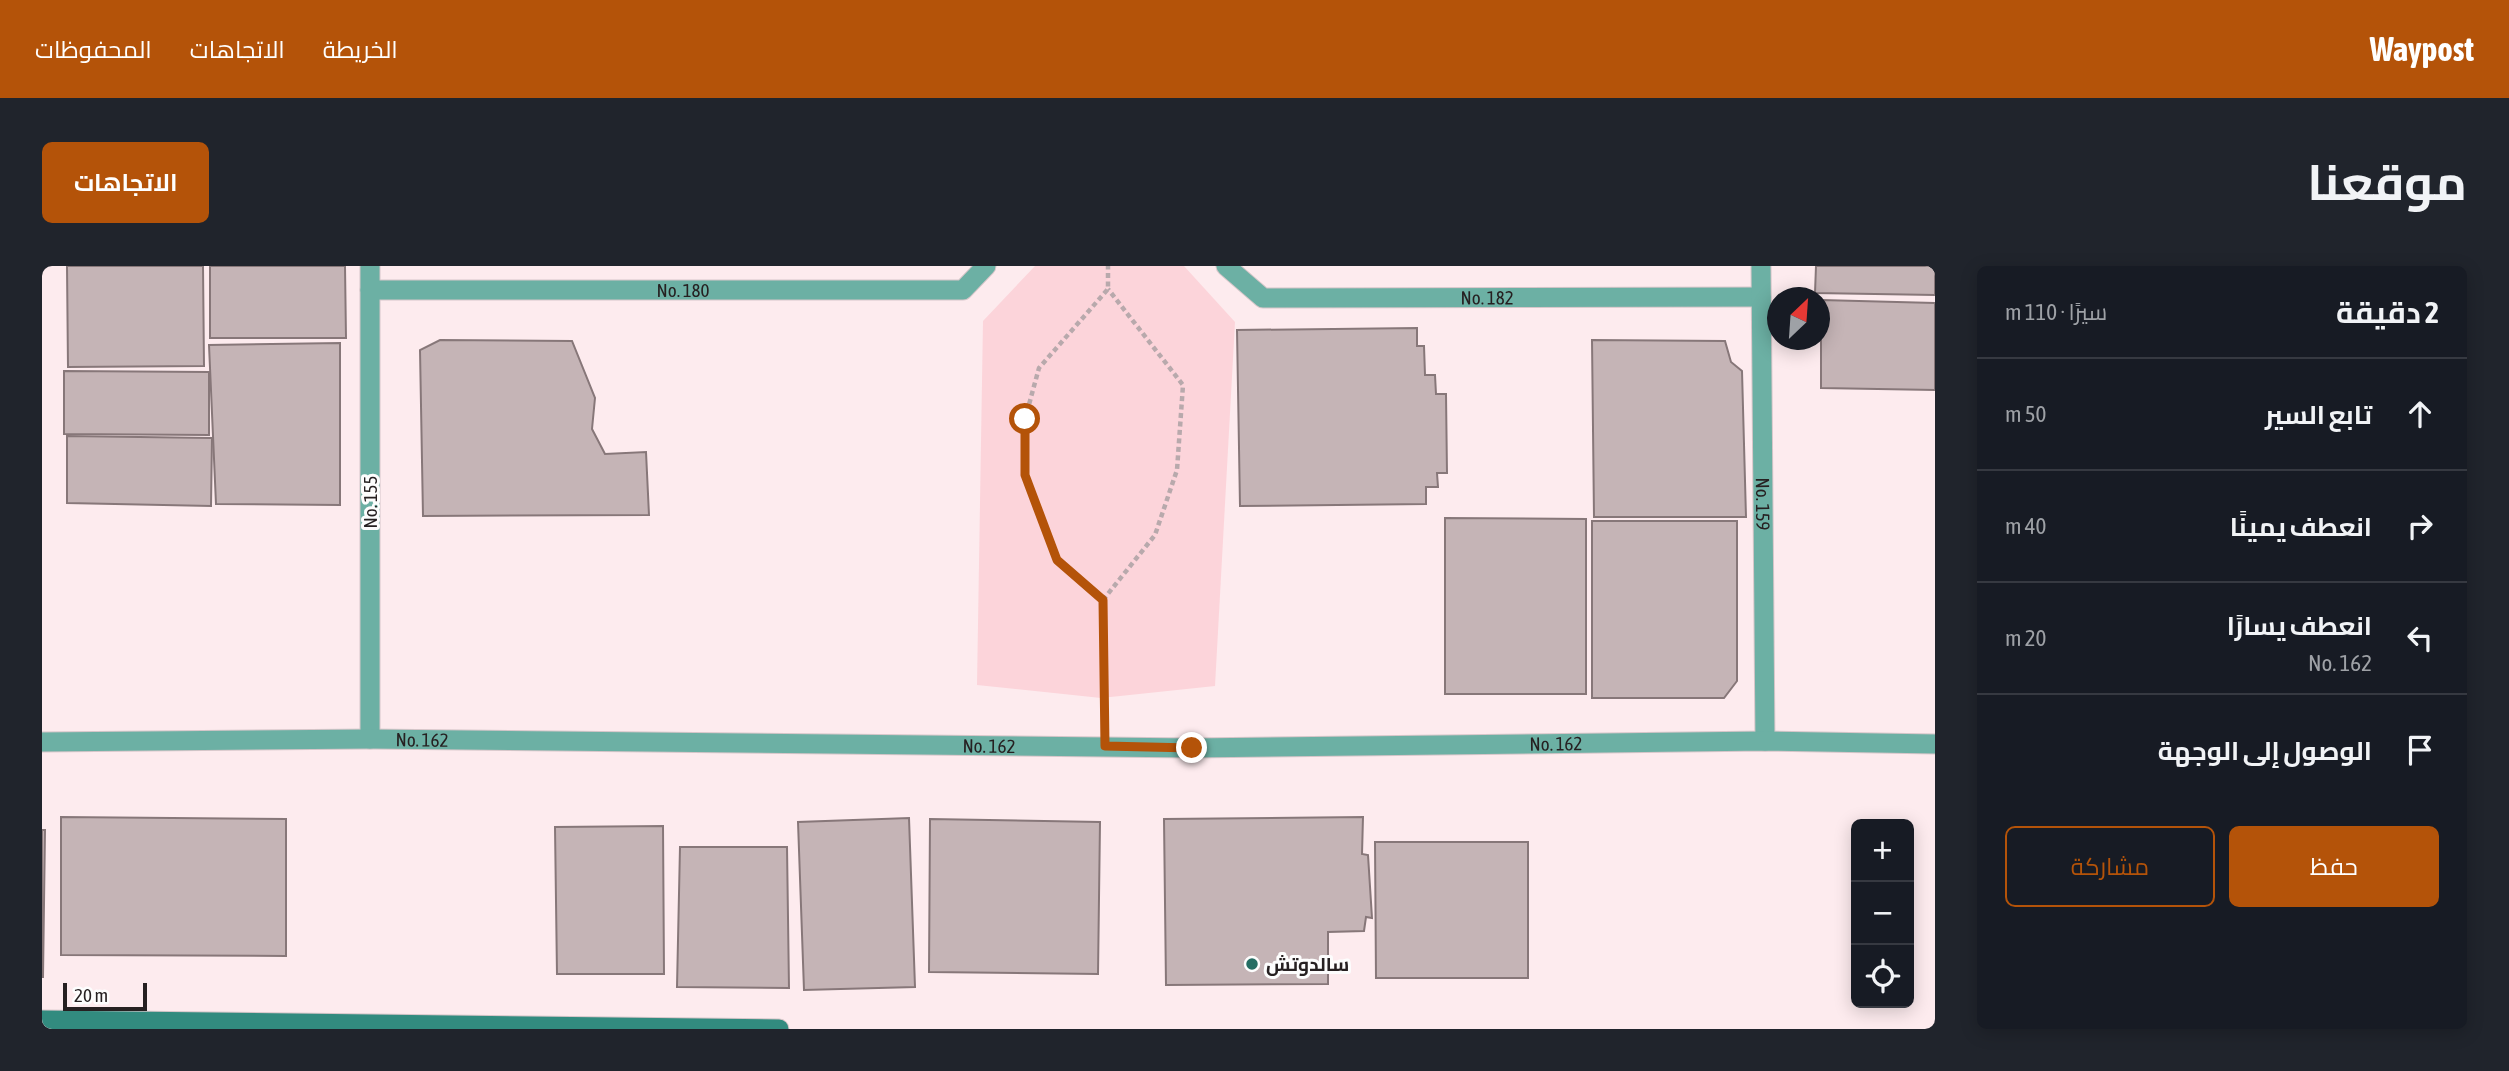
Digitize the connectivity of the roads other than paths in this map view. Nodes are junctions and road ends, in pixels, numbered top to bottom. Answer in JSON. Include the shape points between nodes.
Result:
{"nodes":[{"id":1,"x":370,"y":266,"type":"edge"},
{"id":2,"x":986,"y":266,"type":"edge"},
{"id":3,"x":1226,"y":266,"type":"edge"},
{"id":4,"x":1761,"y":266,"type":"edge"},
{"id":5,"x":370,"y":289,"type":"junction"},
{"id":6,"x":1761,"y":297,"type":"junction"},
{"id":7,"x":370,"y":739,"type":"junction"},
{"id":8,"x":42,"y":741,"type":"edge"},
{"id":9,"x":1765,"y":741,"type":"junction"},
{"id":10,"x":1935,"y":744,"type":"edge"},
{"id":11,"x":42,"y":1020,"type":"edge"},
{"id":12,"x":779,"y":1029,"type":"edge"}],
"edges":[{"from":1,"to":5,"type":"street","name":"No. 155"},
{"from":2,"to":5,"type":"street","name":"No. 180","via":[[963,290]]},
{"from":3,"to":6,"type":"street","name":"No. 182","via":[[1263,298]]},
{"from":4,"to":6,"type":"street","name":"No. 159"},
{"from":5,"to":7,"type":"street","name":"No. 155"},
{"from":6,"to":9,"type":"street","name":"No. 159"},
{"from":7,"to":8,"type":"street","name":"No. 162"},
{"from":7,"to":9,"type":"street","name":"No. 162","via":[[1192,748]]},
{"from":9,"to":10,"type":"street","name":"No. 162"},
{"from":11,"to":12,"type":"main road"}]}
